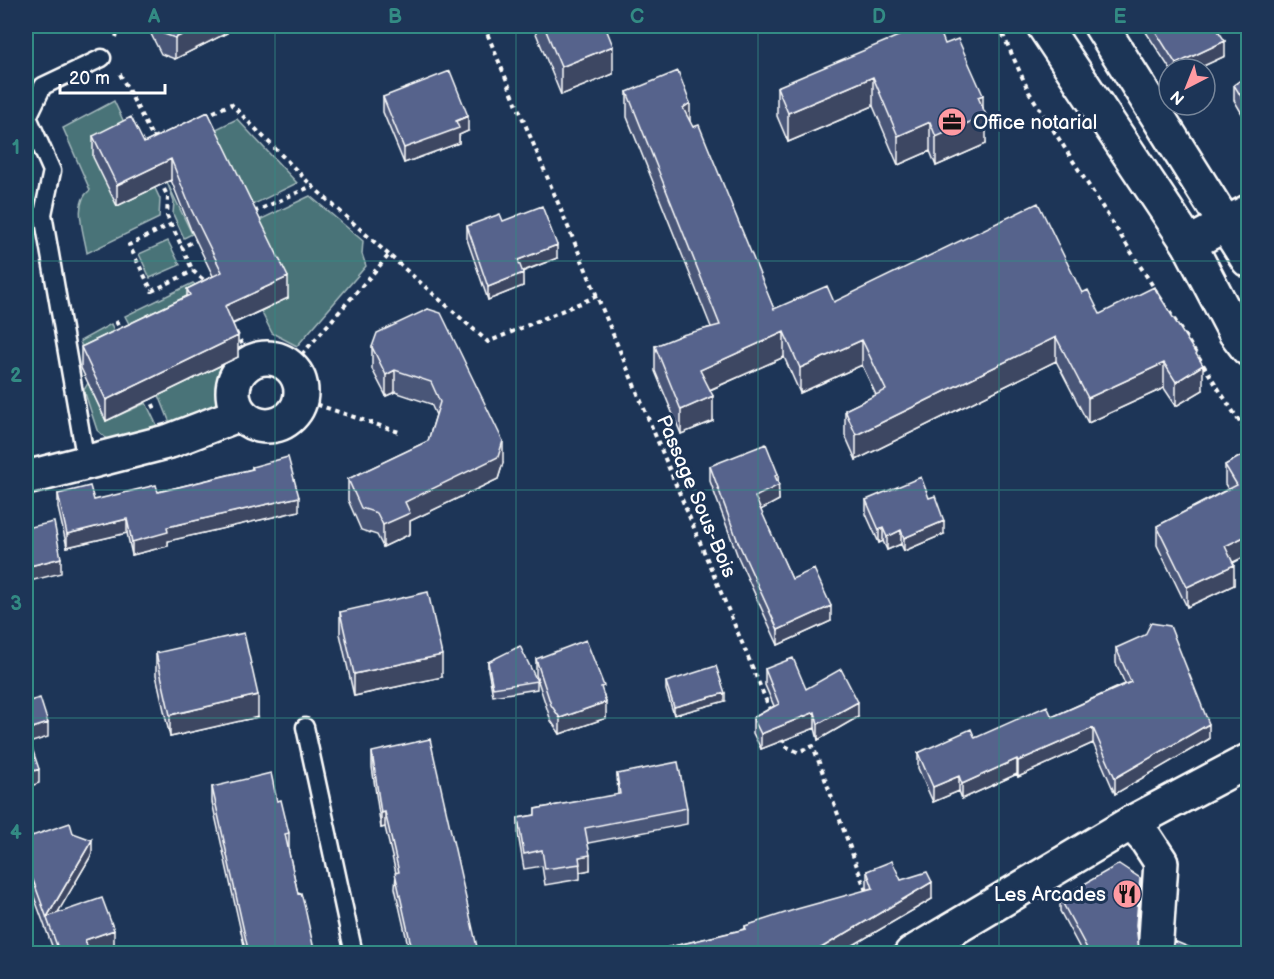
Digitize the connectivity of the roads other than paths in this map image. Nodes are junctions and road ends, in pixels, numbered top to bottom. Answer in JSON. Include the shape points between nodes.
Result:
{"nodes":[{"id":1,"x":1044,"y":26,"type":"edge"},
{"id":2,"x":1101,"y":26,"type":"edge"},
{"id":3,"x":102,"y":58,"type":"road end"},
{"id":4,"x":1238,"y":218,"type":"edge"},
{"id":5,"x":1189,"y":244,"type":"junction"},
{"id":6,"x":1248,"y":260,"type":"edge"},
{"id":7,"x":1248,"y":350,"type":"edge"},
{"id":8,"x":240,"y":414,"type":"junction"},
{"id":9,"x":87,"y":462,"type":"junction"},
{"id":10,"x":26,"y":478,"type":"edge"},
{"id":11,"x":305,"y":726,"type":"dead end"},
{"id":12,"x":1248,"y":761,"type":"edge"},
{"id":13,"x":1131,"y":823,"type":"junction"},
{"id":14,"x":354,"y":954,"type":"edge"},
{"id":15,"x":911,"y":954,"type":"edge"},
{"id":16,"x":1155,"y":954,"type":"edge"}],
"edges":[{"from":1,"to":5,"type":"street"},
{"from":2,"to":4,"type":"street"},
{"from":3,"to":9,"type":"lane","via":[[43,86],[28,117],[52,171],[43,214]]},
{"from":4,"to":5,"type":"street"},
{"from":4,"to":6,"type":"street"},
{"from":5,"to":7,"type":"street"},
{"from":8,"to":8,"type":"street","via":[[260,426],[272,426],[292,415],[295,384],[276,359],[251,362],[238,374],[234,383],[235,405]]},
{"from":8,"to":9,"type":"street","via":[[170,441]]},
{"from":9,"to":10,"type":"street"},
{"from":11,"to":14,"type":"lane"},
{"from":12,"to":13,"type":"street"},
{"from":13,"to":15,"type":"street"},
{"from":13,"to":16,"type":"street","via":[[1161,862]]}]}
